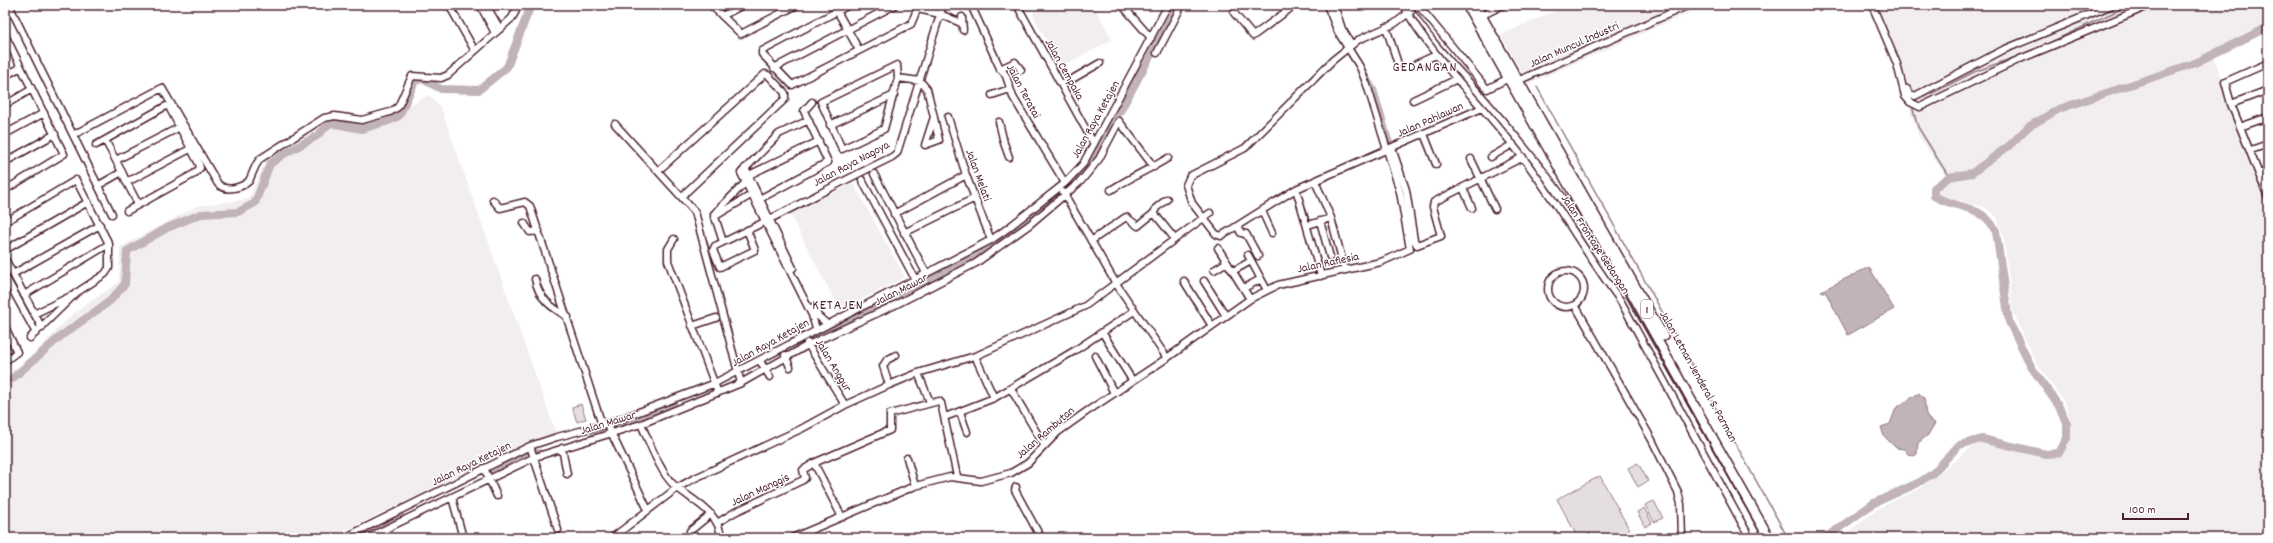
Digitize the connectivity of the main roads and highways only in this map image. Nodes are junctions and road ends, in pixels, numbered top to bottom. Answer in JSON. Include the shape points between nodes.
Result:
{"nodes":[{"id":1,"x":1467,"y":5,"type":"edge"},
{"id":2,"x":1475,"y":5,"type":"edge"},
{"id":3,"x":1513,"y":81,"type":"junction"},
{"id":4,"x":1769,"y":538,"type":"edge"},
{"id":5,"x":1776,"y":538,"type":"edge"}],
"edges":[{"from":1,"to":3,"type":"highway","number":"1"},
{"from":2,"to":3,"type":"highway","number":"1"},
{"from":3,"to":4,"type":"highway","name":"Jalan Letnan Jenderal S. Parman","number":"1"},
{"from":3,"to":5,"type":"highway","name":"Jalan Letnan Jenderal S. Parman","number":"1"}]}
